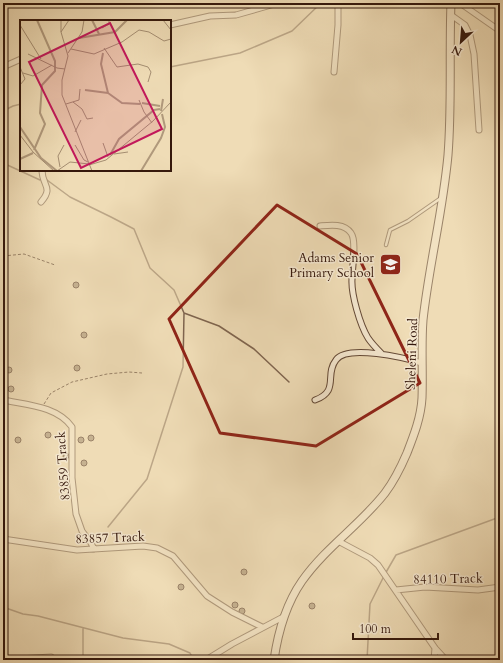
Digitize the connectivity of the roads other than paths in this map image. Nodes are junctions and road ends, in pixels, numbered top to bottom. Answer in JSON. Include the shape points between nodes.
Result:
{"nodes":[{"id":1,"x":278,"y":3,"type":"edge"},
{"id":2,"x":338,"y":3,"type":"edge"},
{"id":3,"x":451,"y":3,"type":"edge"},
{"id":4,"x":460,"y":3,"type":"edge"},
{"id":5,"x":451,"y":15,"type":"junction"},
{"id":6,"x":171,"y":25,"type":"edge"},
{"id":7,"x":500,"y":31,"type":"edge"},
{"id":8,"x":20,"y":59,"type":"edge"},
{"id":9,"x":3,"y":67,"type":"edge"},
{"id":10,"x":334,"y":72,"type":"dead end"},
{"id":11,"x":479,"y":130,"type":"dead end"},
{"id":12,"x":42,"y":171,"type":"edge"},
{"id":13,"x":443,"y":196,"type":"junction"},
{"id":14,"x":41,"y":202,"type":"dead end"},
{"id":15,"x":320,"y":226,"type":"dead end"},
{"id":16,"x":386,"y":245,"type":"dead end"},
{"id":17,"x":382,"y":354,"type":"junction"},
{"id":18,"x":422,"y":363,"type":"junction"},
{"id":19,"x":3,"y":400,"type":"edge"},
{"id":20,"x":315,"y":400,"type":"dead end"},
{"id":21,"x":3,"y":539,"type":"edge"},
{"id":22,"x":338,"y":541,"type":"junction"},
{"id":23,"x":94,"y":549,"type":"junction"},
{"id":24,"x":500,"y":587,"type":"edge"},
{"id":25,"x":396,"y":590,"type":"junction"},
{"id":26,"x":285,"y":616,"type":"junction"},
{"id":27,"x":262,"y":627,"type":"junction"},
{"id":28,"x":435,"y":648,"type":"junction"},
{"id":29,"x":50,"y":656,"type":"dead end"},
{"id":30,"x":3,"y":660,"type":"edge"},
{"id":31,"x":206,"y":660,"type":"edge"},
{"id":32,"x":274,"y":660,"type":"edge"},
{"id":33,"x":434,"y":660,"type":"edge"},
{"id":34,"x":446,"y":660,"type":"edge"}],
"edges":[{"from":1,"to":6,"type":"street","via":[[236,14],[210,16]]},
{"from":2,"to":10,"type":"street"},
{"from":3,"to":5,"type":"street","name":"Sheleni Road"},
{"from":4,"to":7,"type":"street"},
{"from":5,"to":11,"type":"street","via":[[465,25],[470,35],[474,54]]},
{"from":5,"to":13,"type":"street","name":"Sheleni Road","via":[[449,131]]},
{"from":8,"to":9,"type":"street"},
{"from":12,"to":14,"type":"street","via":[[47,191]]},
{"from":13,"to":16,"type":"lane","via":[[408,221],[390,230]]},
{"from":13,"to":18,"type":"street","name":"Sheleni Road","via":[[425,302]]},
{"from":15,"to":17,"type":"street","via":[[339,225],[352,234],[353,294],[367,336]]},
{"from":17,"to":18,"type":"street"},
{"from":17,"to":20,"type":"street","via":[[347,353],[340,356],[333,365],[329,389],[325,395]]},
{"from":18,"to":22,"type":"street","name":"Sheleni Road","via":[[419,417],[399,470],[374,505]]},
{"from":19,"to":23,"type":"street","name":"83859 Track","via":[[42,408],[66,420],[72,427],[72,478],[76,514],[82,531]]},
{"from":21,"to":23,"type":"street","name":"83857 Track","via":[[77,550]]},
{"from":22,"to":25,"type":"street","via":[[370,558]]},
{"from":22,"to":26,"type":"street","name":"Sheleni Road","via":[[314,565],[292,598]]},
{"from":23,"to":27,"type":"street","name":"83857 Track","via":[[143,546],[161,549],[173,556],[207,596]]},
{"from":24,"to":25,"type":"street","name":"84110 Track","via":[[478,590],[425,587]]},
{"from":25,"to":28,"type":"street"},
{"from":26,"to":27,"type":"street"},
{"from":26,"to":32,"type":"street","name":"Sheleni Road"},
{"from":27,"to":31,"type":"street"},
{"from":28,"to":33,"type":"street"},
{"from":28,"to":34,"type":"street"},
{"from":29,"to":30,"type":"street"}]}
